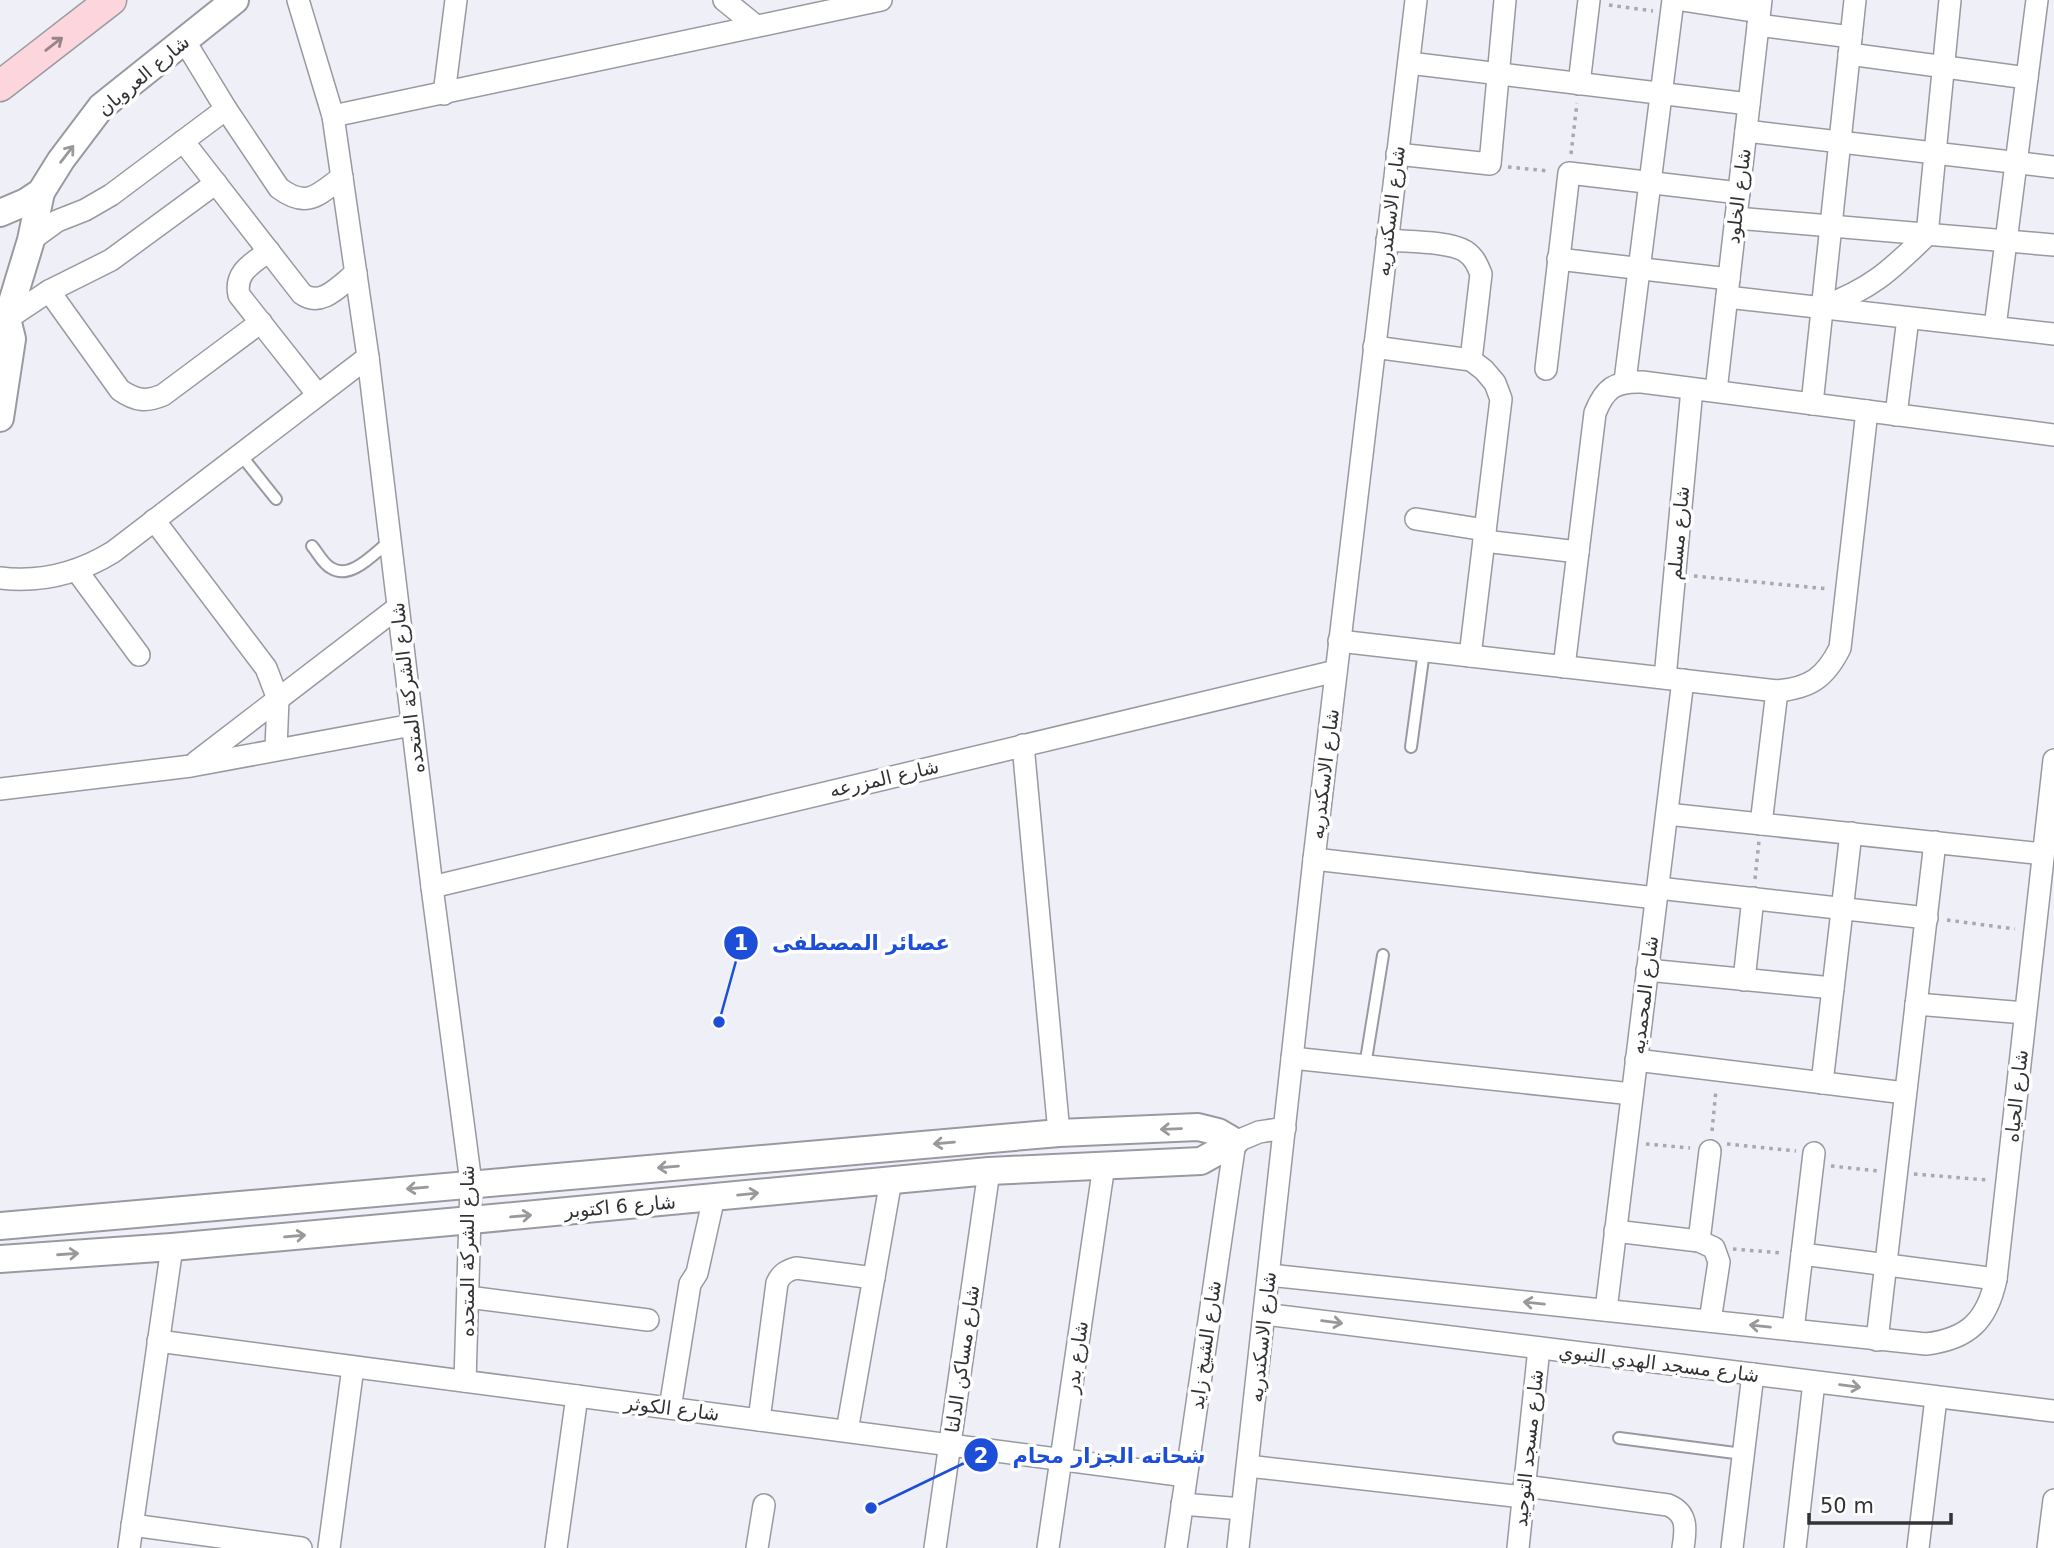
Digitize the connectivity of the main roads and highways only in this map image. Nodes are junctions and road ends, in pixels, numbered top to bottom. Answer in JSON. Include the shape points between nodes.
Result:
{"nodes":[{"id":1,"x":111,"y":0,"type":"edge"},
{"id":2,"x":0,"y":86,"type":"edge"}],
"edges":[{"from":2,"to":1,"type":"main road","one_way":true}]}
